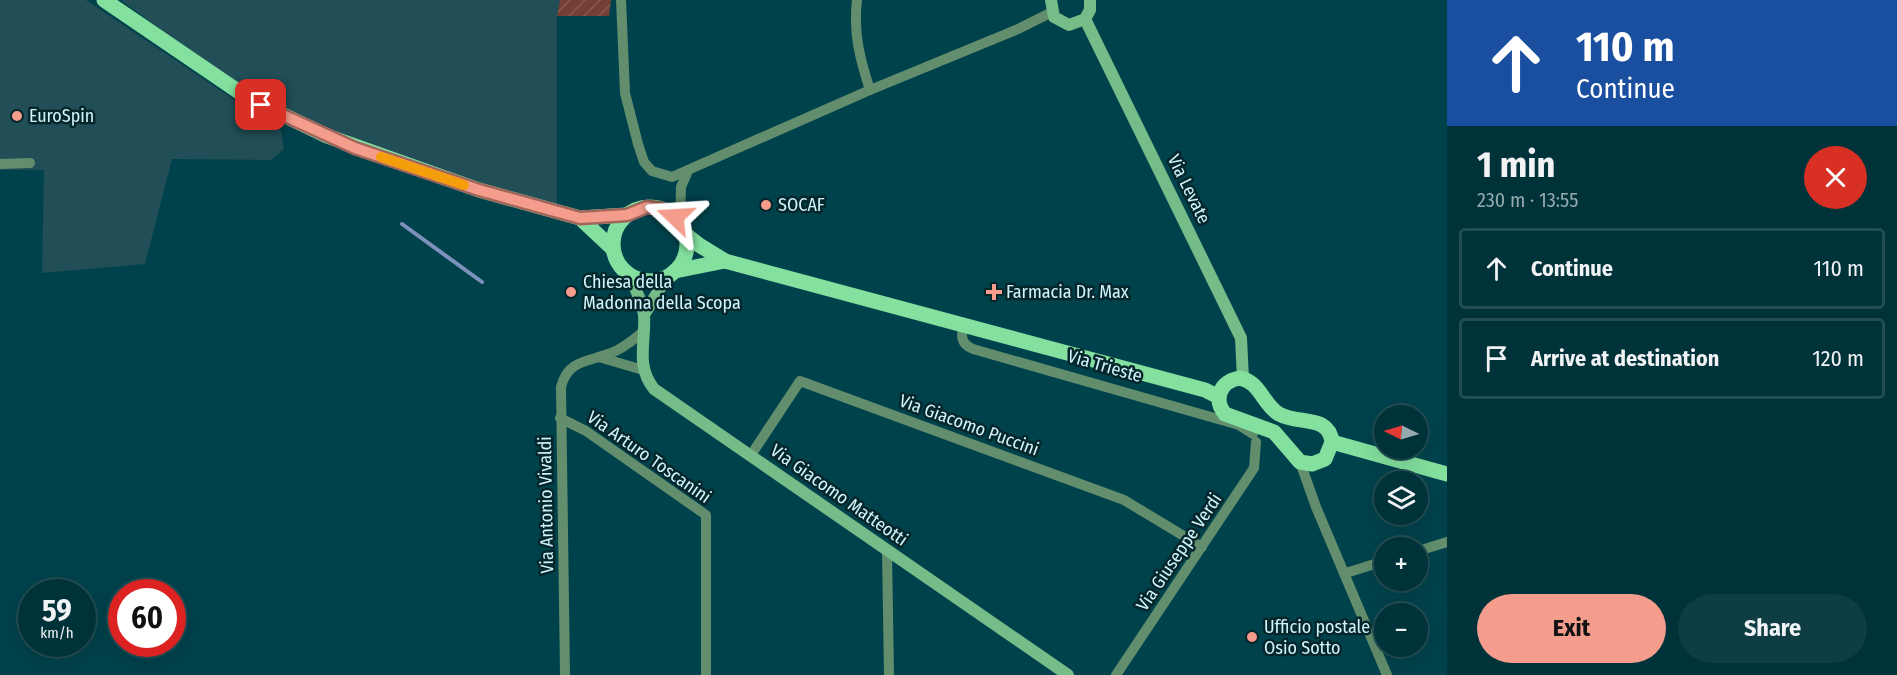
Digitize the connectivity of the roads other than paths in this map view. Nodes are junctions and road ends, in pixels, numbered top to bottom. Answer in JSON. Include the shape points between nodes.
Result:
{"nodes":[{"id":1,"x":104,"y":0,"type":"edge"},
{"id":2,"x":621,"y":0,"type":"edge"},
{"id":3,"x":857,"y":0,"type":"edge"},
{"id":4,"x":1090,"y":0,"type":"edge"},
{"id":5,"x":1052,"y":6,"type":"edge"},
{"id":6,"x":1085,"y":20,"type":"junction"},
{"id":7,"x":870,"y":90,"type":"junction"},
{"id":8,"x":30,"y":163,"type":"dead end"},
{"id":9,"x":0,"y":164,"type":"edge"},
{"id":10,"x":687,"y":172,"type":"junction"},
{"id":11,"x":627,"y":215,"type":"junction"},
{"id":12,"x":580,"y":218,"type":"junction"},
{"id":13,"x":683,"y":228,"type":"junction"},
{"id":14,"x":613,"y":249,"type":"junction"},
{"id":15,"x":725,"y":261,"type":"junction"},
{"id":16,"x":671,"y":274,"type":"junction"},
{"id":17,"x":629,"y":275,"type":"junction"},
{"id":18,"x":644,"y":315,"type":"junction"},
{"id":19,"x":963,"y":325,"type":"junction"},
{"id":20,"x":643,"y":332,"type":"junction"},
{"id":21,"x":598,"y":357,"type":"junction"},
{"id":22,"x":643,"y":370,"type":"junction"},
{"id":23,"x":1243,"y":379,"type":"junction"},
{"id":24,"x":1219,"y":397,"type":"junction"},
{"id":25,"x":560,"y":418,"type":"junction"},
{"id":26,"x":1255,"y":438,"type":"joint"},
{"id":27,"x":1332,"y":442,"type":"junction"},
{"id":28,"x":751,"y":455,"type":"junction"},
{"id":29,"x":1300,"y":462,"type":"junction"},
{"id":30,"x":1447,"y":474,"type":"edge"},
{"id":31,"x":1447,"y":543,"type":"edge"},
{"id":32,"x":1203,"y":547,"type":"junction"},
{"id":33,"x":1428,"y":548,"type":"edge"},
{"id":34,"x":887,"y":551,"type":"junction"},
{"id":35,"x":1374,"y":564,"type":"edge"},
{"id":36,"x":1346,"y":573,"type":"junction"},
{"id":37,"x":565,"y":675,"type":"edge"},
{"id":38,"x":706,"y":675,"type":"edge"},
{"id":39,"x":889,"y":675,"type":"edge"},
{"id":40,"x":1068,"y":675,"type":"edge"},
{"id":41,"x":1116,"y":675,"type":"edge"},
{"id":42,"x":1387,"y":675,"type":"edge"}],
"edges":[{"from":1,"to":12,"type":"main road","via":[[273,111],[355,148],[479,190]]},
{"from":2,"to":10,"type":"street","via":[[625,93],[644,162],[666,177]]},
{"from":3,"to":7,"type":"street","via":[[857,49]]},
{"from":4,"to":6,"type":"street"},
{"from":5,"to":6,"type":"street","via":[[1059,21],[1069,25]]},
{"from":5,"to":7,"type":"street","via":[[1018,29]]},
{"from":6,"to":23,"type":"street","name":"Via Levate","via":[[1241,338]]},
{"from":7,"to":10,"type":"street"},
{"from":8,"to":9,"type":"street"},
{"from":10,"to":13,"type":"street","via":[[681,187]]},
{"from":11,"to":12,"type":"main road"},
{"from":11,"to":13,"type":"main road","via":[[640,208],[655,207],[669,212]]},
{"from":11,"to":14,"type":"main road","via":[[615,230]]},
{"from":12,"to":14,"type":"main road"},
{"from":13,"to":15,"type":"main road","via":[[699,245]]},
{"from":13,"to":16,"type":"main road","via":[[686,254]]},
{"from":14,"to":17,"type":"main road","via":[[618,264]]},
{"from":15,"to":16,"type":"main road"},
{"from":15,"to":19,"type":"main road","name":"Via Trieste"},
{"from":16,"to":17,"type":"main road","via":[[645,281]]},
{"from":16,"to":18,"type":"street"},
{"from":17,"to":18,"type":"street"},
{"from":18,"to":20,"type":"street"},
{"from":19,"to":24,"type":"main road","name":"Via Trieste"},
{"from":19,"to":26,"type":"street","name":"Via Trieste","via":[[962,340],[972,349],[1239,425]]},
{"from":20,"to":21,"type":"street","name":"Via Antonio Vivaldi","via":[[613,353]]},
{"from":20,"to":22,"type":"street"},
{"from":21,"to":22,"type":"street"},
{"from":21,"to":25,"type":"street","name":"Via Antonio Vivaldi","via":[[574,365],[564,377]]},
{"from":22,"to":28,"type":"street","name":"Via Giacomo Matteotti","via":[[654,389]]},
{"from":23,"to":24,"type":"main road","via":[[1225,384]]},
{"from":23,"to":27,"type":"main road","via":[[1252,383],[1279,414],[1323,425]]},
{"from":24,"to":29,"type":"main road","via":[[1225,414],[1274,432]]},
{"from":25,"to":37,"type":"street","name":"Via Antonio Vivaldi"},
{"from":25,"to":38,"type":"street","name":"Via Arturo Toscanini","via":[[586,431],[706,514]]},
{"from":26,"to":32,"type":"street","name":"Via Giuseppe Verdi","via":[[1254,468]]},
{"from":27,"to":29,"type":"main road","via":[[1322,461]]},
{"from":27,"to":30,"type":"main road"},
{"from":28,"to":32,"type":"street","name":"Via Giacomo Puccini","via":[[800,381],[1124,501]]},
{"from":28,"to":34,"type":"street","name":"Via Giacomo Matteotti"},
{"from":29,"to":36,"type":"street"},
{"from":31,"to":33,"type":"street"},
{"from":32,"to":41,"type":"street","name":"Via Giuseppe Verdi"},
{"from":34,"to":39,"type":"street"},
{"from":34,"to":40,"type":"street","name":"Via Giacomo Matteotti"},
{"from":35,"to":36,"type":"street"},
{"from":36,"to":42,"type":"street"}]}
